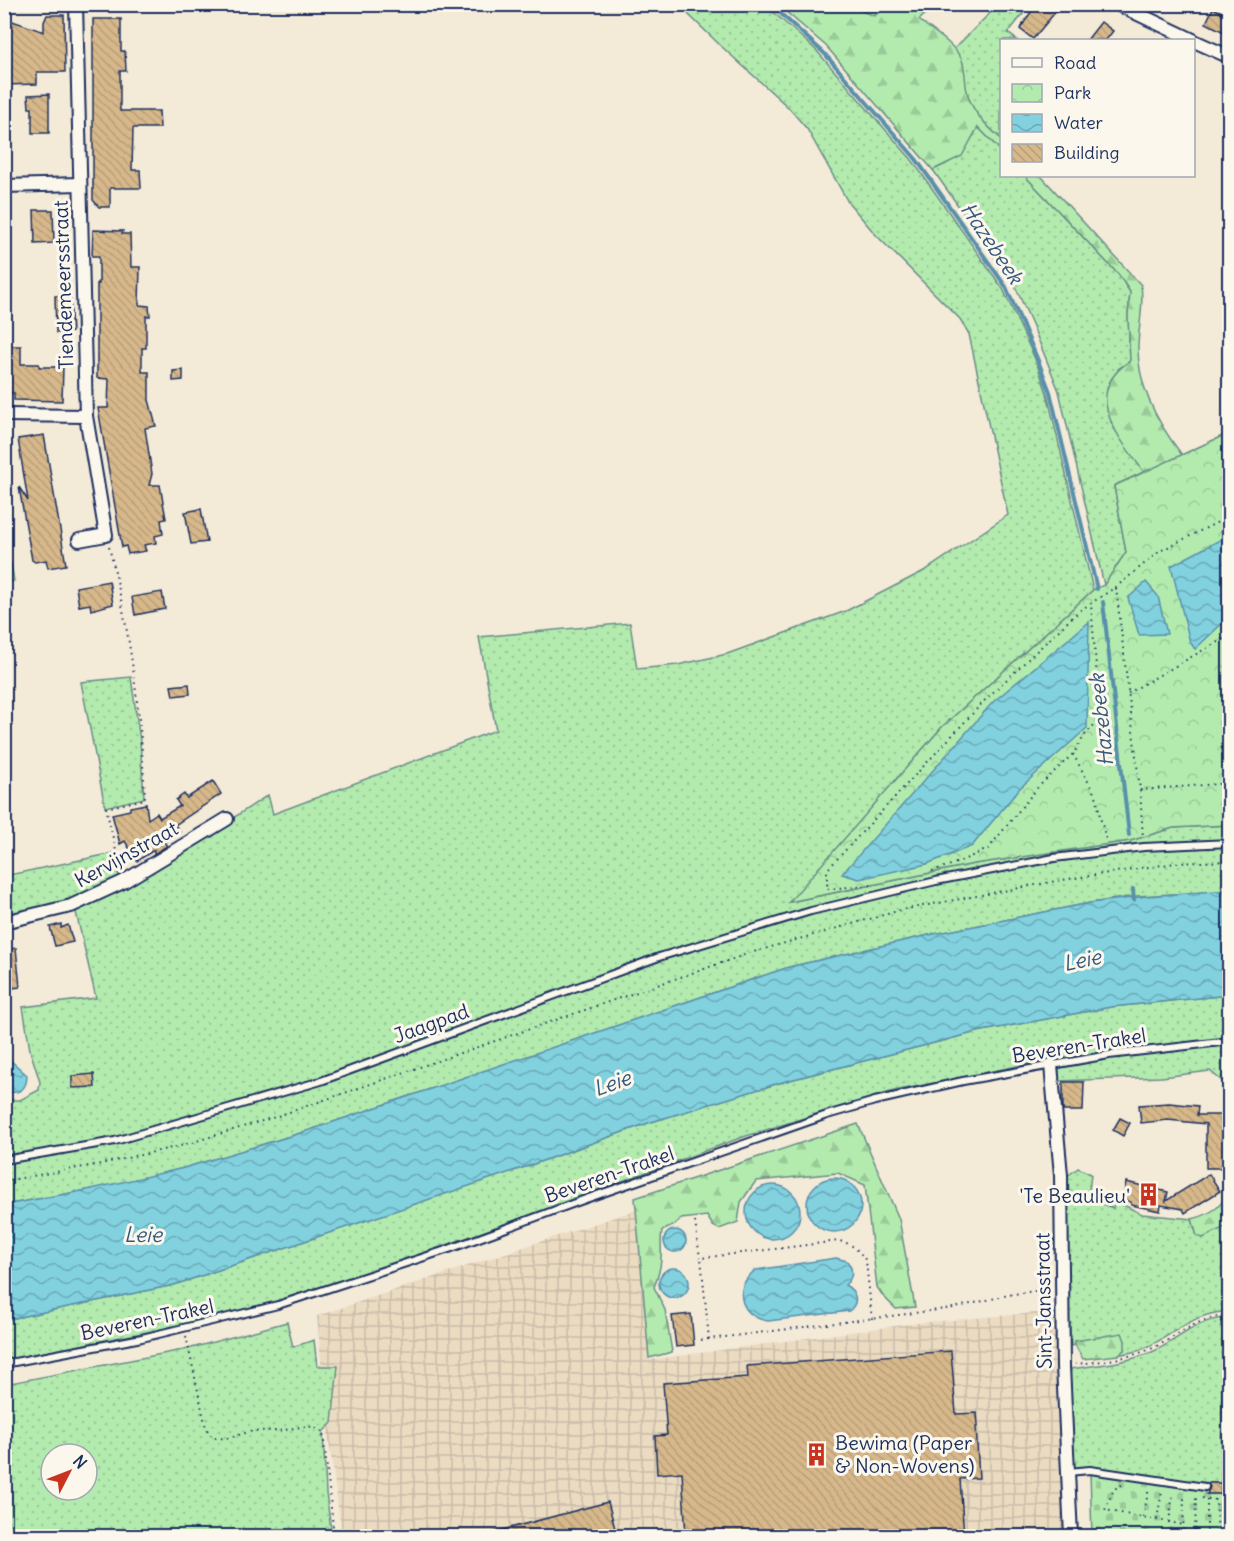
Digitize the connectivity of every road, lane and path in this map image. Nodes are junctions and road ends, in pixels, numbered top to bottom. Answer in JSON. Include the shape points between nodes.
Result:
{"nodes":[{"id":1,"x":76,"y":4,"type":"edge"},
{"id":2,"x":1117,"y":4,"type":"edge"},
{"id":3,"x":1189,"y":39,"type":"edge"},
{"id":4,"x":1195,"y":42,"type":"edge"},
{"id":5,"x":1230,"y":57,"type":"edge"},
{"id":6,"x":80,"y":184,"type":"junction"},
{"id":7,"x":4,"y":186,"type":"edge"},
{"id":8,"x":4,"y":415,"type":"edge"},
{"id":9,"x":86,"y":416,"type":"junction"},
{"id":10,"x":1230,"y":516,"type":"edge"},
{"id":11,"x":106,"y":535,"type":"junction"},
{"id":12,"x":79,"y":540,"type":"dead end"},
{"id":13,"x":1116,"y":587,"type":"junction"},
{"id":14,"x":1091,"y":604,"type":"junction"},
{"id":15,"x":1230,"y":635,"type":"edge"},
{"id":16,"x":1128,"y":693,"type":"junction"},
{"id":17,"x":1073,"y":754,"type":"junction"},
{"id":18,"x":1230,"y":783,"type":"edge"},
{"id":19,"x":1140,"y":790,"type":"junction"},
{"id":20,"x":227,"y":819,"type":"dead end"},
{"id":21,"x":1230,"y":843,"type":"edge"},
{"id":22,"x":1144,"y":847,"type":"junction"},
{"id":23,"x":1110,"y":852,"type":"junction"},
{"id":24,"x":1230,"y":861,"type":"edge"},
{"id":25,"x":924,"y":873,"type":"dead end"},
{"id":26,"x":123,"y":882,"type":"junction"},
{"id":27,"x":872,"y":885,"type":"dead end"},
{"id":28,"x":4,"y":922,"type":"edge"},
{"id":29,"x":1230,"y":1041,"type":"edge"},
{"id":30,"x":1051,"y":1065,"type":"junction"},
{"id":31,"x":4,"y":1160,"type":"edge"},
{"id":32,"x":4,"y":1181,"type":"edge"},
{"id":33,"x":695,"y":1222,"type":"dead end"},
{"id":34,"x":700,"y":1258,"type":"junction"},
{"id":35,"x":1062,"y":1286,"type":"junction"},
{"id":36,"x":1230,"y":1315,"type":"edge"},
{"id":37,"x":872,"y":1319,"type":"junction"},
{"id":38,"x":185,"y":1329,"type":"junction"},
{"id":39,"x":709,"y":1339,"type":"junction"},
{"id":40,"x":701,"y":1340,"type":"dead end"},
{"id":41,"x":4,"y":1364,"type":"edge"},
{"id":42,"x":1063,"y":1365,"type":"junction"},
{"id":43,"x":1068,"y":1472,"type":"junction"},
{"id":44,"x":1124,"y":1484,"type":"dead end"},
{"id":45,"x":1141,"y":1487,"type":"dead end"},
{"id":46,"x":1205,"y":1487,"type":"dead end"},
{"id":47,"x":1149,"y":1488,"type":"junction"},
{"id":48,"x":1173,"y":1493,"type":"dead end"},
{"id":49,"x":1196,"y":1497,"type":"junction"},
{"id":50,"x":1207,"y":1498,"type":"junction"},
{"id":51,"x":1143,"y":1517,"type":"junction"},
{"id":52,"x":1157,"y":1520,"type":"junction"},
{"id":53,"x":1169,"y":1522,"type":"junction"},
{"id":54,"x":1184,"y":1524,"type":"junction"},
{"id":55,"x":334,"y":1536,"type":"edge"},
{"id":56,"x":1071,"y":1536,"type":"edge"},
{"id":57,"x":1183,"y":1536,"type":"edge"},
{"id":58,"x":1195,"y":1536,"type":"edge"},
{"id":59,"x":1208,"y":1536,"type":"edge"},
{"id":60,"x":1218,"y":1536,"type":"edge"}],
"edges":[{"from":1,"to":6,"type":"street","name":"Tiendemeersstraat"},
{"from":2,"to":3,"type":"street"},
{"from":4,"to":5,"type":"street"},
{"from":6,"to":7,"type":"street"},
{"from":6,"to":9,"type":"street","name":"Tiendemeersstraat"},
{"from":8,"to":9,"type":"street"},
{"from":9,"to":11,"type":"street","name":"Tiendemeersstraat"},
{"from":10,"to":13,"type":"path","via":[[1160,551]]},
{"from":11,"to":12,"type":"street"},
{"from":11,"to":26,"type":"path","via":[[120,589],[135,680],[145,800],[106,808]]},
{"from":13,"to":14,"type":"path"},
{"from":13,"to":16,"type":"path"},
{"from":14,"to":17,"type":"path","via":[[1100,716]]},
{"from":14,"to":27,"type":"path","via":[[987,698],[827,870],[827,889]]},
{"from":15,"to":16,"type":"path"},
{"from":16,"to":19,"type":"path"},
{"from":17,"to":23,"type":"path","via":[[1097,798]]},
{"from":17,"to":25,"type":"path","via":[[1038,787],[988,849]]},
{"from":18,"to":19,"type":"path"},
{"from":19,"to":22,"type":"path"},
{"from":20,"to":26,"type":"street","name":"Kervijnstraat"},
{"from":21,"to":22,"type":"lane","name":"Jaagpad"},
{"from":22,"to":23,"type":"lane","name":"Jaagpad"},
{"from":23,"to":31,"type":"lane","name":"Jaagpad","via":[[1043,860],[864,897],[659,957],[321,1081],[115,1141]]},
{"from":24,"to":32,"type":"path","via":[[1176,862],[901,910],[750,953],[180,1146]]},
{"from":26,"to":28,"type":"street","name":"Kervijnstraat","via":[[71,906]]},
{"from":29,"to":30,"type":"lane","name":"Beveren-Trakel"},
{"from":30,"to":35,"type":"street","name":"Sint-Jansstraat","via":[[1061,1175]]},
{"from":30,"to":38,"type":"lane","name":"Beveren-Trakel","via":[[886,1098],[827,1115],[347,1284]]},
{"from":33,"to":34,"type":"path"},
{"from":34,"to":37,"type":"path","via":[[839,1241],[849,1244],[866,1261]]},
{"from":34,"to":39,"type":"path"},
{"from":35,"to":37,"type":"path","via":[[954,1308]]},
{"from":35,"to":42,"type":"street","name":"Sint-Jansstraat"},
{"from":36,"to":42,"type":"path","via":[[1200,1320],[1142,1352]]},
{"from":37,"to":39,"type":"path"},
{"from":38,"to":41,"type":"lane","name":"Beveren-Trakel"},
{"from":38,"to":55,"type":"path","via":[[206,1428],[212,1437],[304,1427],[323,1432]]},
{"from":39,"to":40,"type":"path"},
{"from":42,"to":43,"type":"street","name":"Sint-Jansstraat"},
{"from":43,"to":46,"type":"lane","via":[[1090,1470]]},
{"from":43,"to":56,"type":"street","name":"Sint-Jansstraat"},
{"from":44,"to":51,"type":"path","via":[[1114,1489],[1105,1510]]},
{"from":45,"to":47,"type":"path"},
{"from":47,"to":51,"type":"path"},
{"from":47,"to":52,"type":"path","via":[[1162,1491]]},
{"from":48,"to":53,"type":"path"},
{"from":49,"to":50,"type":"path"},
{"from":49,"to":54,"type":"path","via":[[1184,1495]]},
{"from":49,"to":58,"type":"path"},
{"from":50,"to":59,"type":"path"},
{"from":50,"to":60,"type":"path","via":[[1216,1500]]},
{"from":51,"to":52,"type":"path"},
{"from":52,"to":53,"type":"path"},
{"from":53,"to":54,"type":"path"},
{"from":54,"to":57,"type":"path"}]}
